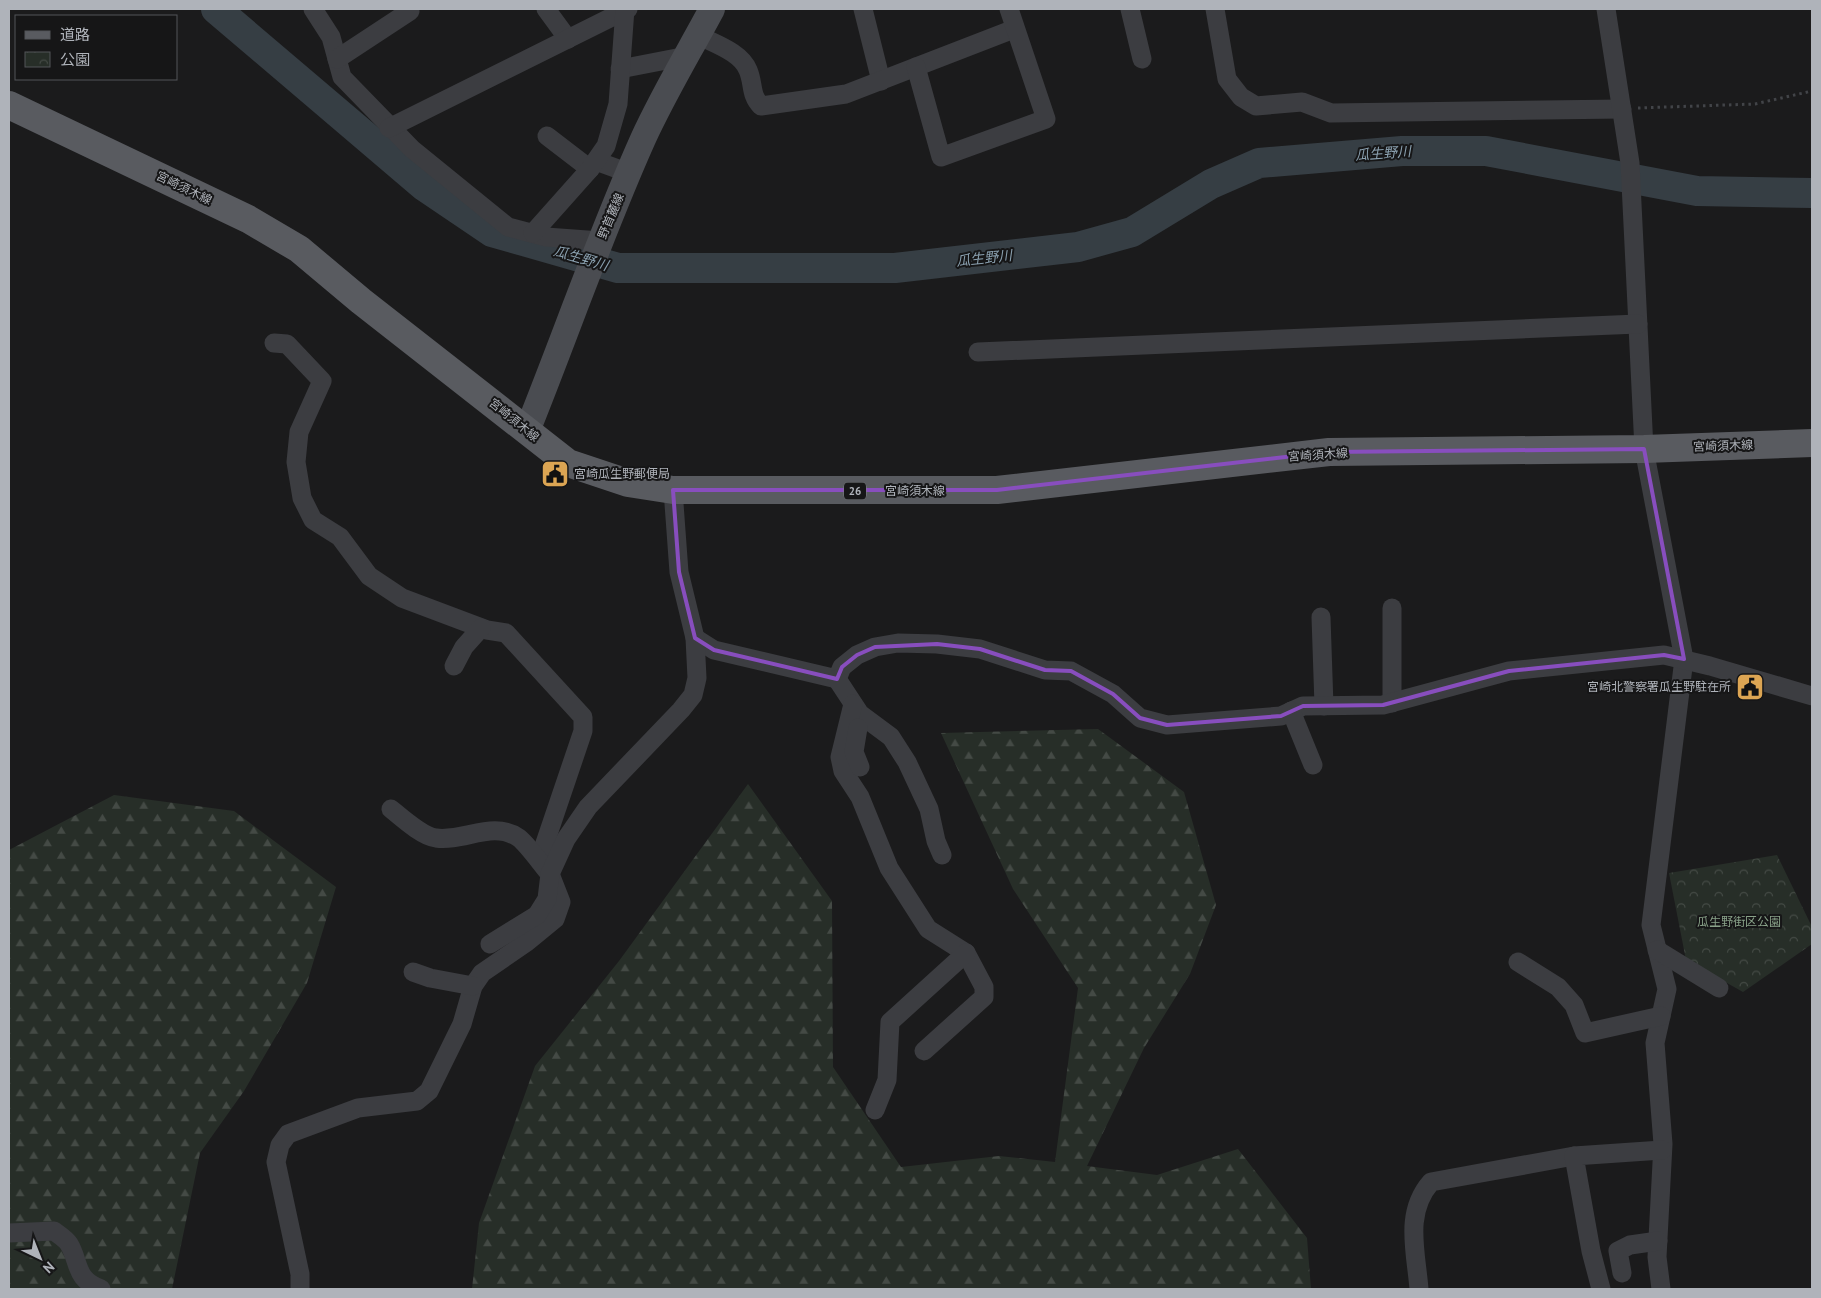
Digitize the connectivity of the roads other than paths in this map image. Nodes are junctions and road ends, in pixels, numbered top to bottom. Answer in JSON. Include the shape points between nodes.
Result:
{"nodes":[{"id":1,"x":313,"y":9,"type":"edge"},
{"id":2,"x":546,"y":9,"type":"edge"},
{"id":3,"x":626,"y":9,"type":"edge"},
{"id":4,"x":712,"y":9,"type":"edge"},
{"id":5,"x":863,"y":9,"type":"edge"},
{"id":6,"x":1009,"y":9,"type":"edge"},
{"id":7,"x":1130,"y":9,"type":"edge"},
{"id":8,"x":1215,"y":9,"type":"edge"},
{"id":9,"x":1606,"y":9,"type":"edge"},
{"id":10,"x":410,"y":11,"type":"dead end"},
{"id":11,"x":1014,"y":29,"type":"junction"},
{"id":12,"x":568,"y":39,"type":"junction"},
{"id":13,"x":693,"y":45,"type":"junction"},
{"id":14,"x":337,"y":59,"type":"junction"},
{"id":15,"x":1142,"y":59,"type":"dead end"},
{"id":16,"x":916,"y":67,"type":"junction"},
{"id":17,"x":620,"y":69,"type":"junction"},
{"id":18,"x":881,"y":81,"type":"junction"},
{"id":19,"x":9,"y":105,"type":"edge"},
{"id":20,"x":1622,"y":109,"type":"junction"},
{"id":21,"x":389,"y":128,"type":"junction"},
{"id":22,"x":547,"y":136,"type":"dead end"},
{"id":23,"x":593,"y":165,"type":"junction"},
{"id":24,"x":629,"y":174,"type":"junction"},
{"id":25,"x":533,"y":234,"type":"junction"},
{"id":26,"x":598,"y":246,"type":"junction"},
{"id":27,"x":1638,"y":324,"type":"junction"},
{"id":28,"x":274,"y":343,"type":"dead end"},
{"id":29,"x":978,"y":352,"type":"dead end"},
{"id":30,"x":527,"y":430,"type":"junction"},
{"id":31,"x":1812,"y":444,"type":"edge"},
{"id":32,"x":1644,"y":449,"type":"junction"},
{"id":33,"x":673,"y":490,"type":"junction"},
{"id":34,"x":1392,"y":608,"type":"dead end"},
{"id":35,"x":1321,"y":618,"type":"dead end"},
{"id":36,"x":481,"y":628,"type":"junction"},
{"id":37,"x":695,"y":638,"type":"junction"},
{"id":38,"x":1684,"y":659,"type":"junction"},
{"id":39,"x":454,"y":666,"type":"dead end"},
{"id":40,"x":837,"y":679,"type":"junction"},
{"id":41,"x":1812,"y":696,"type":"edge"},
{"id":42,"x":1392,"y":703,"type":"junction"},
{"id":43,"x":1324,"y":706,"type":"junction"},
{"id":44,"x":857,"y":709,"type":"junction"},
{"id":45,"x":1291,"y":712,"type":"junction"},
{"id":46,"x":1313,"y":765,"type":"dead end"},
{"id":47,"x":860,"y":767,"type":"dead end"},
{"id":48,"x":391,"y":809,"type":"dead end"},
{"id":49,"x":942,"y":855,"type":"dead end"},
{"id":50,"x":550,"y":874,"type":"junction"},
{"id":51,"x":490,"y":944,"type":"dead end"},
{"id":52,"x":1657,"y":950,"type":"junction"},
{"id":53,"x":966,"y":953,"type":"junction"},
{"id":54,"x":1518,"y":962,"type":"dead end"},
{"id":55,"x":413,"y":972,"type":"dead end"},
{"id":56,"x":473,"y":986,"type":"junction"},
{"id":57,"x":1719,"y":988,"type":"dead end"},
{"id":58,"x":1661,"y":1016,"type":"junction"},
{"id":59,"x":924,"y":1051,"type":"dead end"},
{"id":60,"x":875,"y":1110,"type":"dead end"},
{"id":61,"x":1662,"y":1150,"type":"junction"},
{"id":62,"x":1574,"y":1156,"type":"junction"},
{"id":63,"x":9,"y":1233,"type":"edge"},
{"id":64,"x":1658,"y":1240,"type":"junction"},
{"id":65,"x":1591,"y":1251,"type":"junction"},
{"id":66,"x":1622,"y":1273,"type":"dead end"},
{"id":67,"x":101,"y":1289,"type":"edge"},
{"id":68,"x":300,"y":1289,"type":"edge"},
{"id":69,"x":1419,"y":1289,"type":"edge"},
{"id":70,"x":1594,"y":1289,"type":"edge"},
{"id":71,"x":1601,"y":1289,"type":"edge"},
{"id":72,"x":1661,"y":1289,"type":"edge"}],
"edges":[{"from":1,"to":14,"type":"street","via":[[331,37]]},
{"from":2,"to":12,"type":"street"},
{"from":3,"to":12,"type":"street"},
{"from":3,"to":17,"type":"street"},
{"from":4,"to":13,"type":"main road","name":"野首麓線"},
{"from":5,"to":18,"type":"street"},
{"from":6,"to":11,"type":"street"},
{"from":7,"to":15,"type":"street"},
{"from":8,"to":20,"type":"street","via":[[1227,79],[1240,97],[1256,106],[1302,102],[1331,114]]},
{"from":9,"to":20,"type":"street"},
{"from":10,"to":14,"type":"street"},
{"from":11,"to":16,"type":"street"},
{"from":11,"to":16,"type":"street","via":[[1046,119],[941,157]]},
{"from":12,"to":21,"type":"street"},
{"from":13,"to":17,"type":"street"},
{"from":13,"to":18,"type":"street","via":[[737,55],[748,69],[754,99],[761,106],[846,94]]},
{"from":13,"to":24,"type":"main road","name":"野首麓線","via":[[644,138]]},
{"from":14,"to":21,"type":"street","via":[[342,77]]},
{"from":16,"to":18,"type":"street"},
{"from":17,"to":23,"type":"street","via":[[618,104],[606,146]]},
{"from":19,"to":30,"type":"main road","name":"宮崎須木線","number":"26","via":[[248,219],[300,249],[361,301]]},
{"from":20,"to":27,"type":"street","via":[[1630,163]]},
{"from":21,"to":25,"type":"street","via":[[508,227]]},
{"from":22,"to":23,"type":"street"},
{"from":23,"to":24,"type":"street"},
{"from":23,"to":25,"type":"street"},
{"from":24,"to":26,"type":"main road","name":"野首麓線"},
{"from":25,"to":26,"type":"street"},
{"from":26,"to":30,"type":"main road","name":"野首麓線"},
{"from":27,"to":29,"type":"street"},
{"from":27,"to":32,"type":"street"},
{"from":28,"to":36,"type":"street","via":[[287,344],[322,382],[298,432],[296,462],[302,498],[313,520],[340,537],[370,576],[402,598]]},
{"from":30,"to":33,"type":"main road","name":"宮崎須木線","number":"26","via":[[568,463],[628,483]]},
{"from":31,"to":32,"type":"main road","name":"宮崎須木線","number":"26"},
{"from":32,"to":33,"type":"main road","name":"宮崎須木線","number":"26","via":[[1329,452],[997,490]]},
{"from":32,"to":38,"type":"street"},
{"from":33,"to":37,"type":"street","via":[[679,572]]},
{"from":34,"to":42,"type":"street"},
{"from":35,"to":43,"type":"street"},
{"from":36,"to":39,"type":"street","via":[[464,647]]},
{"from":36,"to":50,"type":"street","via":[[506,633],[582,717],[583,731],[544,846]]},
{"from":37,"to":40,"type":"street","via":[[714,650]]},
{"from":37,"to":50,"type":"street","via":[[693,695],[588,807],[566,839]]},
{"from":38,"to":41,"type":"street"},
{"from":38,"to":42,"type":"street","via":[[1664,655],[1510,671]]},
{"from":38,"to":52,"type":"street","via":[[1651,926]]},
{"from":40,"to":44,"type":"street"},
{"from":40,"to":45,"type":"street","via":[[849,661],[875,647],[898,643],[937,644],[980,649],[1045,670],[1070,671],[1112,694],[1140,718],[1167,725],[1281,716]]},
{"from":42,"to":43,"type":"street"},
{"from":43,"to":45,"type":"street","via":[[1303,706]]},
{"from":44,"to":47,"type":"street","via":[[854,752]]},
{"from":44,"to":49,"type":"street","via":[[891,737],[907,762],[929,809]]},
{"from":44,"to":53,"type":"street","via":[[840,756],[843,771],[860,797],[889,868],[928,929]]},
{"from":45,"to":46,"type":"street"},
{"from":48,"to":50,"type":"street","via":[[434,838],[501,831],[519,838]]},
{"from":50,"to":51,"type":"street","via":[[547,900],[537,915]]},
{"from":50,"to":56,"type":"street","via":[[561,902],[555,919],[482,973]]},
{"from":52,"to":57,"type":"street"},
{"from":52,"to":58,"type":"street","via":[[1667,989]]},
{"from":53,"to":59,"type":"street","via":[[984,987],[984,997]]},
{"from":53,"to":60,"type":"street","via":[[890,1022],[887,1080]]},
{"from":54,"to":58,"type":"street","via":[[1558,987],[1574,1005],[1585,1034]]},
{"from":55,"to":56,"type":"street"},
{"from":56,"to":68,"type":"street","via":[[462,1024],[429,1091],[417,1101],[358,1108],[288,1134],[280,1145],[276,1162],[300,1274]]},
{"from":58,"to":61,"type":"street","via":[[1655,1043]]},
{"from":61,"to":62,"type":"street"},
{"from":61,"to":64,"type":"street"},
{"from":62,"to":65,"type":"street"},
{"from":62,"to":69,"type":"street","via":[[1430,1182],[1420,1194],[1413,1216]]},
{"from":63,"to":67,"type":"street","via":[[54,1230],[69,1244],[78,1269]]},
{"from":64,"to":66,"type":"street","via":[[1630,1244],[1618,1251]]},
{"from":64,"to":72,"type":"street"},
{"from":65,"to":70,"type":"street"},
{"from":65,"to":71,"type":"street"}]}
